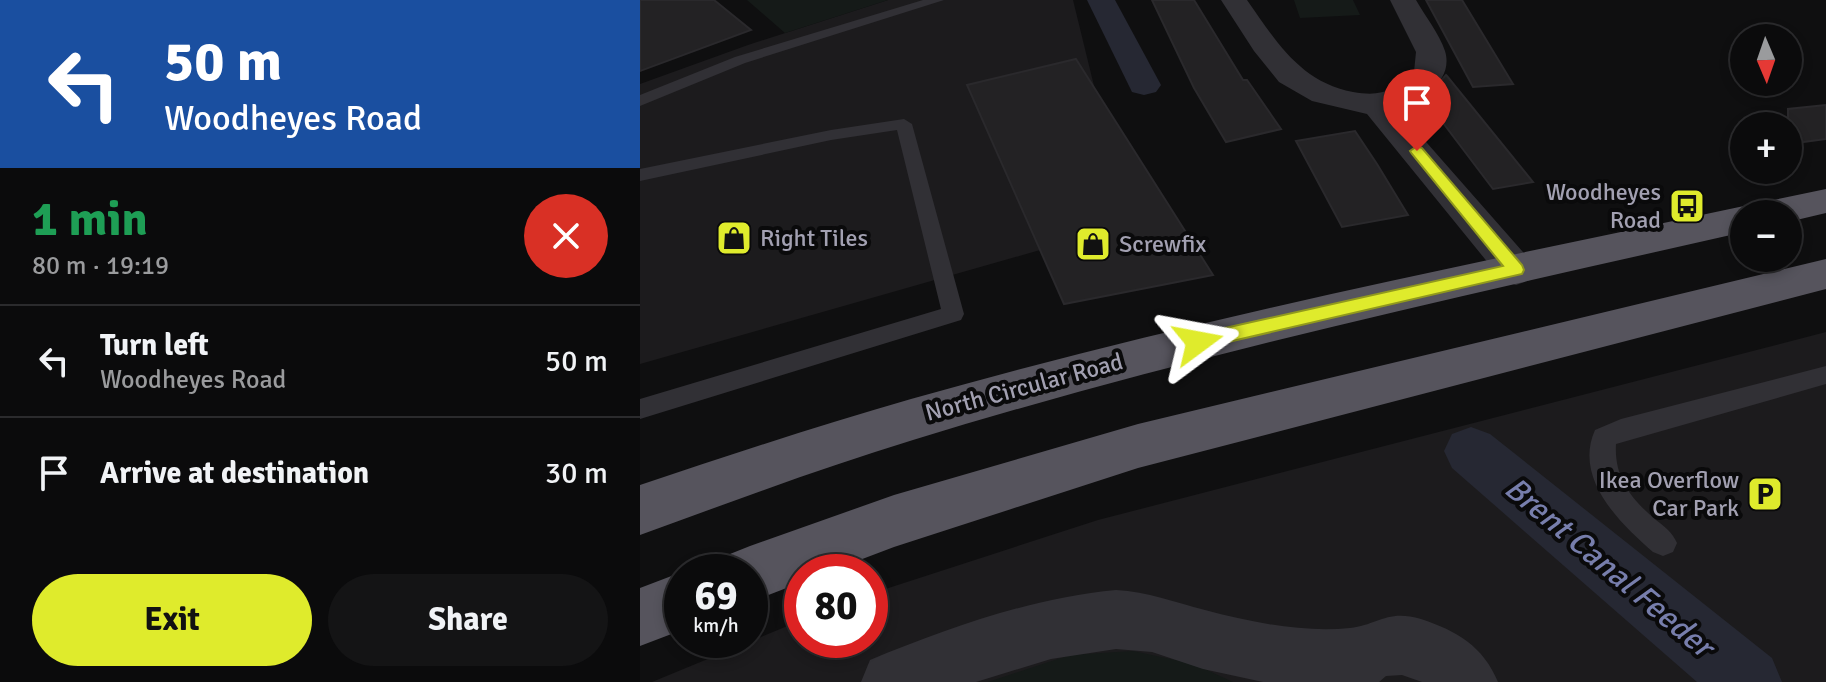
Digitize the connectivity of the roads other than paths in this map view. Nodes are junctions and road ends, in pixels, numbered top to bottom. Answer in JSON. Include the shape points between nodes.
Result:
{"nodes":[{"id":1,"x":937,"y":0,"type":"edge"},
{"id":2,"x":1234,"y":0,"type":"edge"},
{"id":3,"x":1403,"y":0,"type":"edge"},
{"id":4,"x":640,"y":101,"type":"edge"},
{"id":5,"x":1378,"y":106,"type":"junction"},
{"id":6,"x":640,"y":175,"type":"edge"},
{"id":7,"x":1826,"y":201,"type":"edge"},
{"id":8,"x":1802,"y":206,"type":"edge"},
{"id":9,"x":1730,"y":222,"type":"edge"},
{"id":10,"x":1516,"y":270,"type":"junction"},
{"id":11,"x":1826,"y":274,"type":"edge"},
{"id":12,"x":1826,"y":375,"type":"edge"},
{"id":13,"x":640,"y":409,"type":"edge"},
{"id":14,"x":640,"y":510,"type":"edge"},
{"id":15,"x":1663,"y":543,"type":"dead end"},
{"id":16,"x":768,"y":567,"type":"edge"},
{"id":17,"x":664,"y":608,"type":"edge"},
{"id":18,"x":640,"y":617,"type":"edge"},
{"id":19,"x":1351,"y":670,"type":"edge"},
{"id":20,"x":1475,"y":679,"type":"edge"},
{"id":21,"x":892,"y":682,"type":"edge"}],
"edges":[{"from":1,"to":4,"type":"lane","via":[[740,60]]},
{"from":2,"to":5,"type":"street","via":[[1278,66],[1300,86],[1340,101]]},
{"from":3,"to":5,"type":"street","via":[[1431,52],[1429,75],[1407,96]]},
{"from":5,"to":10,"type":"street"},
{"from":6,"to":13,"type":"lane","via":[[904,124],[953,314]]},
{"from":7,"to":8,"type":"highway"},
{"from":9,"to":10,"type":"highway","name":"North Circular Road"},
{"from":10,"to":14,"type":"highway","name":"North Circular Road","via":[[1040,380],[730,476]]},
{"from":11,"to":16,"type":"highway","via":[[1138,446],[894,521]]},
{"from":12,"to":15,"type":"lane","via":[[1604,438],[1610,489],[1629,515]]},
{"from":17,"to":18,"type":"highway"},
{"from":19,"to":20,"type":"street","via":[[1378,647],[1398,644],[1421,647]]},
{"from":19,"to":21,"type":"street","via":[[1319,660],[1269,655],[1147,621],[1105,619],[1019,639]]}]}
